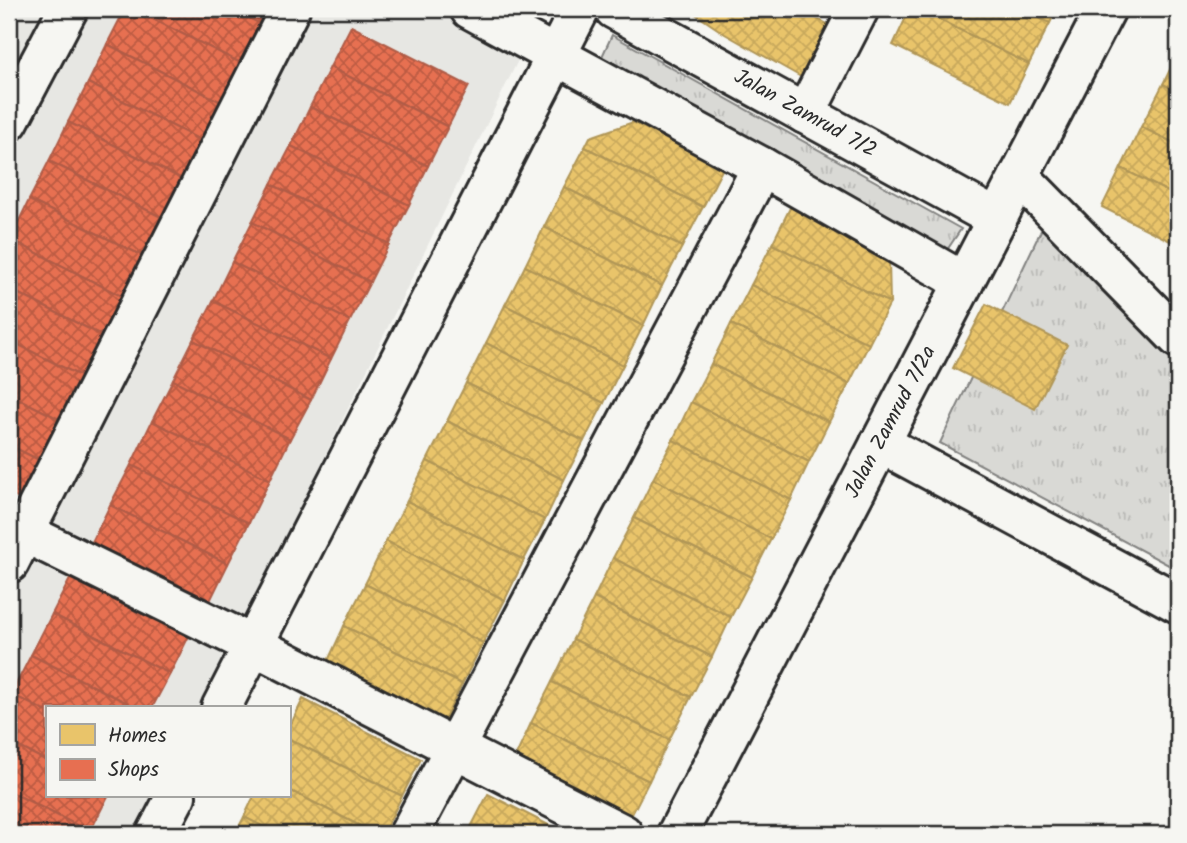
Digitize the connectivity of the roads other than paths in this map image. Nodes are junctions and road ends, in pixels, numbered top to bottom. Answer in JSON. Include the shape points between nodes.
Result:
{"nodes":[{"id":1,"x":68,"y":9,"type":"edge"},
{"id":2,"x":290,"y":9,"type":"edge"},
{"id":3,"x":471,"y":9,"type":"edge"},
{"id":4,"x":580,"y":9,"type":"edge"},
{"id":5,"x":859,"y":9,"type":"edge"},
{"id":6,"x":1106,"y":9,"type":"edge"},
{"id":7,"x":624,"y":11,"type":"edge"},
{"id":8,"x":556,"y":55,"type":"junction"},
{"id":9,"x":805,"y":114,"type":"junction"},
{"id":10,"x":9,"y":121,"type":"edge"},
{"id":11,"x":762,"y":167,"type":"junction"},
{"id":12,"x":1019,"y":176,"type":"junction"},
{"id":13,"x":997,"y":219,"type":"junction"},
{"id":14,"x":964,"y":282,"type":"junction"},
{"id":15,"x":1178,"y":338,"type":"edge"},
{"id":16,"x":880,"y":443,"type":"junction"},
{"id":17,"x":14,"y":540,"type":"edge"},
{"id":18,"x":1178,"y":603,"type":"edge"},
{"id":19,"x":253,"y":645,"type":"junction"},
{"id":20,"x":222,"y":706,"type":"edge"},
{"id":21,"x":454,"y":747,"type":"junction"},
{"id":22,"x":175,"y":798,"type":"edge"},
{"id":23,"x":156,"y":834,"type":"edge"},
{"id":24,"x":410,"y":834,"type":"edge"},
{"id":25,"x":623,"y":834,"type":"edge"},
{"id":26,"x":677,"y":834,"type":"edge"}],
"edges":[{"from":1,"to":10,"type":"street"},
{"from":2,"to":17,"type":"street"},
{"from":3,"to":8,"type":"street"},
{"from":4,"to":8,"type":"street"},
{"from":5,"to":9,"type":"street"},
{"from":6,"to":12,"type":"street","name":"Jalan Zamrud 7/2a"},
{"from":7,"to":9,"type":"street","name":"Jalan Zamrud 7/2"},
{"from":8,"to":11,"type":"street"},
{"from":8,"to":19,"type":"street"},
{"from":9,"to":13,"type":"street","name":"Jalan Zamrud 7/2"},
{"from":11,"to":14,"type":"street"},
{"from":11,"to":21,"type":"street"},
{"from":12,"to":13,"type":"street","name":"Jalan Zamrud 7/2a"},
{"from":12,"to":15,"type":"street"},
{"from":13,"to":14,"type":"street","name":"Jalan Zamrud 7/2a"},
{"from":14,"to":16,"type":"street","name":"Jalan Zamrud 7/2a"},
{"from":16,"to":18,"type":"street"},
{"from":16,"to":26,"type":"street","name":"Jalan Zamrud 7/2a"},
{"from":17,"to":19,"type":"street"},
{"from":19,"to":20,"type":"street"},
{"from":19,"to":21,"type":"street"},
{"from":21,"to":24,"type":"street"},
{"from":21,"to":25,"type":"street"},
{"from":22,"to":23,"type":"street"}]}
